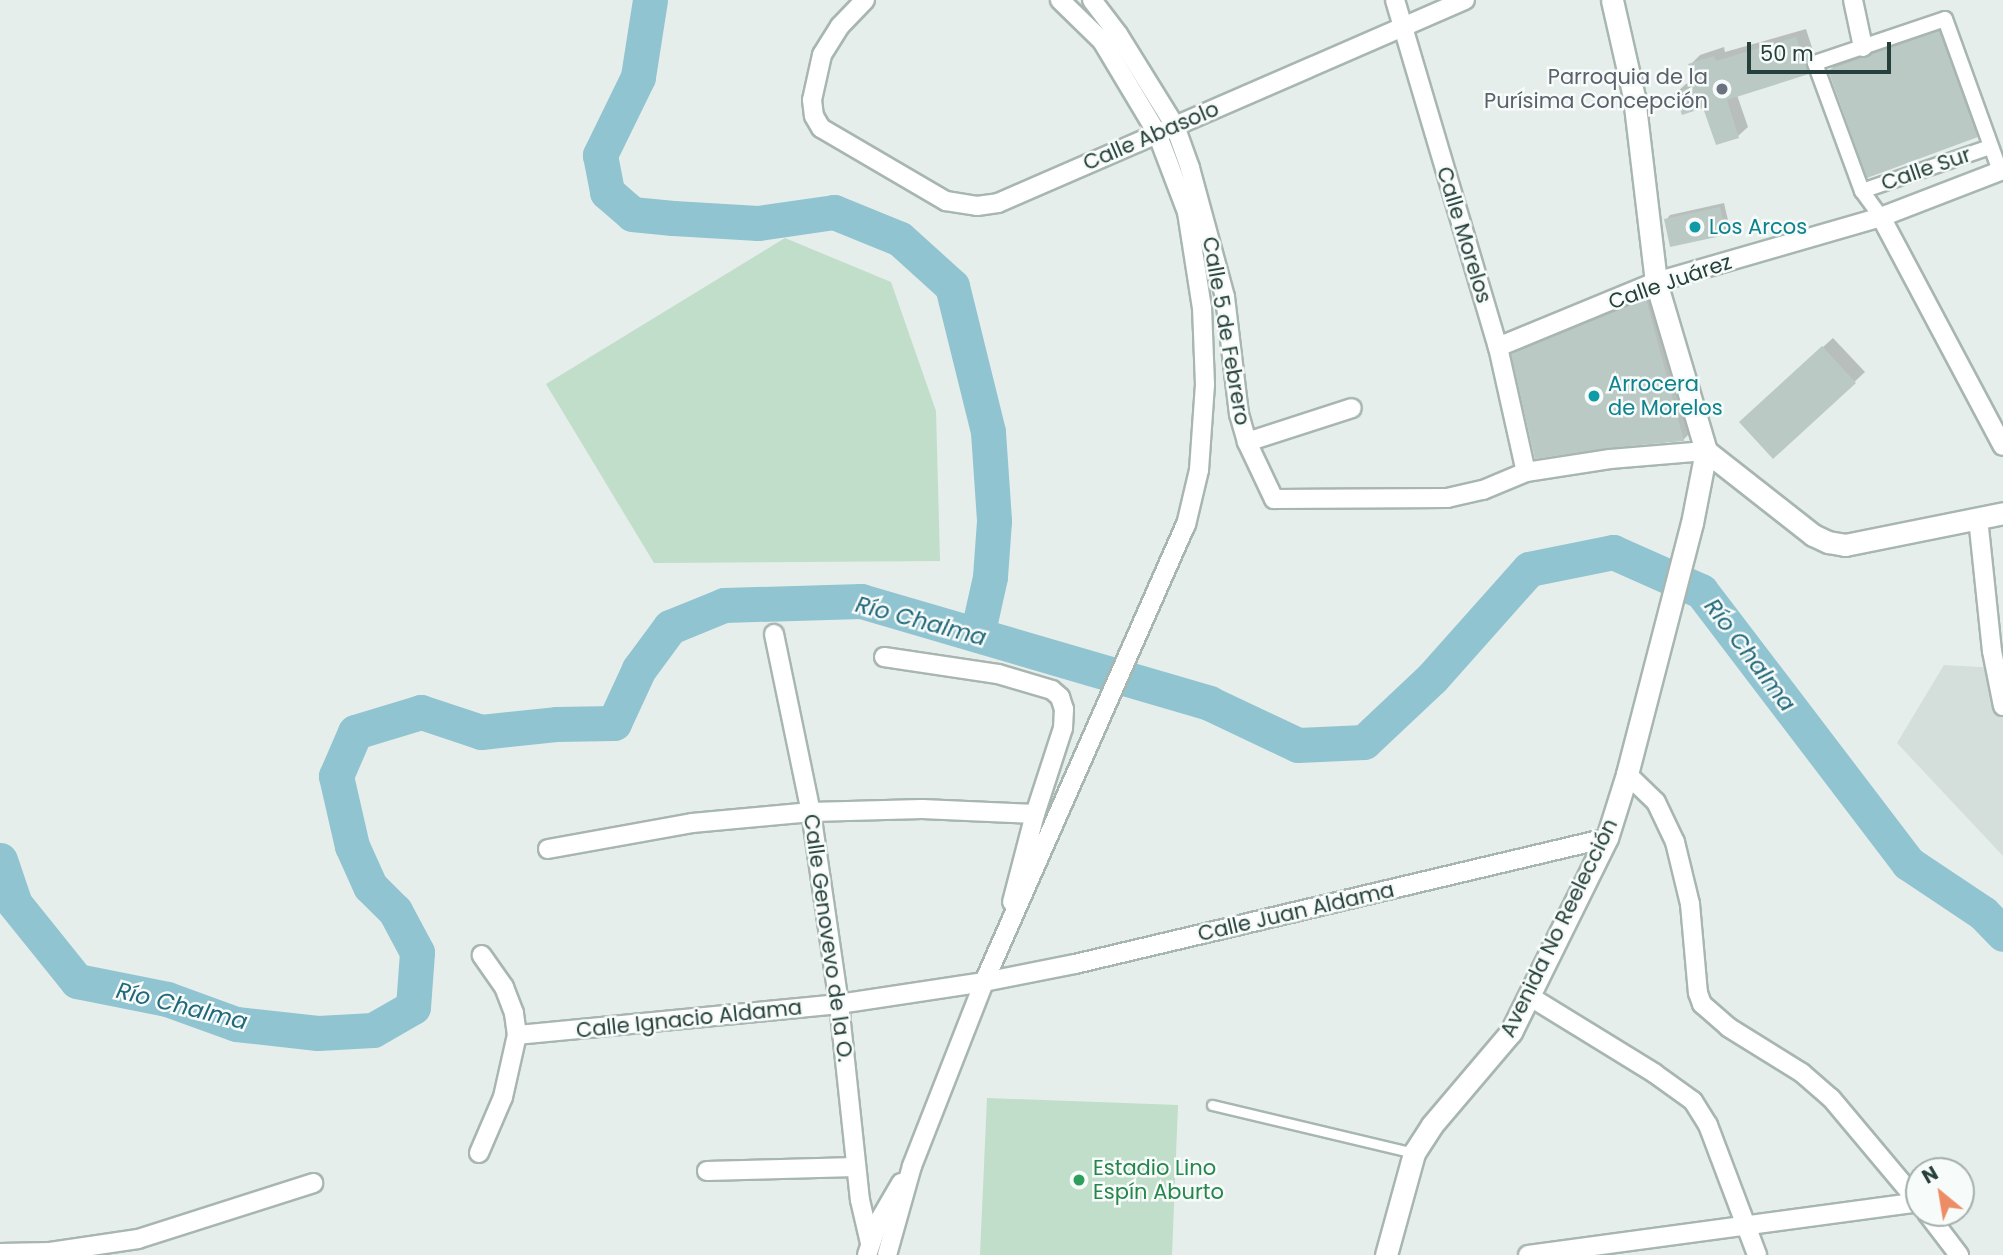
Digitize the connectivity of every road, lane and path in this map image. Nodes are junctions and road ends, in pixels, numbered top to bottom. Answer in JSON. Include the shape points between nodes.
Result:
{"nodes":[{"id":1,"x":865,"y":0,"type":"edge"},
{"id":2,"x":1060,"y":0,"type":"edge"},
{"id":3,"x":1092,"y":0,"type":"edge"},
{"id":4,"x":1395,"y":0,"type":"edge"},
{"id":5,"x":1465,"y":0,"type":"edge"},
{"id":6,"x":1612,"y":0,"type":"edge"},
{"id":7,"x":1853,"y":0,"type":"edge"},
{"id":8,"x":1402,"y":27,"type":"junction"},
{"id":9,"x":1110,"y":38,"type":"junction"},
{"id":10,"x":1863,"y":47,"type":"junction"},
{"id":11,"x":1175,"y":125,"type":"junction"},
{"id":12,"x":1157,"y":133,"type":"junction"},
{"id":13,"x":1990,"y":147,"type":"junction"},
{"id":14,"x":2002,"y":171,"type":"edge"},
{"id":15,"x":1862,"y":191,"type":"junction"},
{"id":16,"x":1881,"y":217,"type":"junction"},
{"id":17,"x":1656,"y":282,"type":"junction"},
{"id":18,"x":1498,"y":346,"type":"junction"},
{"id":19,"x":1352,"y":408,"type":"dead end"},
{"id":20,"x":1247,"y":442,"type":"junction"},
{"id":21,"x":2003,"y":446,"type":"edge"},
{"id":22,"x":1706,"y":451,"type":"junction"},
{"id":23,"x":1526,"y":471,"type":"junction"},
{"id":24,"x":2003,"y":513,"type":"edge"},
{"id":25,"x":1978,"y":518,"type":"junction"},
{"id":26,"x":774,"y":634,"type":"dead end"},
{"id":27,"x":884,"y":657,"type":"dead end"},
{"id":28,"x":2003,"y":706,"type":"edge"},
{"id":29,"x":1628,"y":774,"type":"junction"},
{"id":30,"x":811,"y":812,"type":"junction"},
{"id":31,"x":1035,"y":814,"type":"junction"},
{"id":32,"x":1607,"y":838,"type":"junction"},
{"id":33,"x":548,"y":849,"type":"dead end"},
{"id":34,"x":1002,"y":943,"type":"junction"},
{"id":35,"x":482,"y":955,"type":"dead end"},
{"id":36,"x":984,"y":982,"type":"junction"},
{"id":37,"x":1529,"y":996,"type":"junction"},
{"id":38,"x":839,"y":1004,"type":"junction"},
{"id":39,"x":517,"y":1035,"type":"junction"},
{"id":40,"x":1212,"y":1105,"type":"dead end"},
{"id":41,"x":478,"y":1153,"type":"dead end"},
{"id":42,"x":1414,"y":1153,"type":"junction"},
{"id":43,"x":912,"y":1166,"type":"junction"},
{"id":44,"x":856,"y":1167,"type":"junction"},
{"id":45,"x":707,"y":1171,"type":"dead end"},
{"id":46,"x":313,"y":1183,"type":"dead end"},
{"id":47,"x":1905,"y":1186,"type":"edge"},
{"id":48,"x":1905,"y":1205,"type":"edge"},
{"id":49,"x":1748,"y":1226,"type":"junction"},
{"id":50,"x":1938,"y":1227,"type":"edge"},
{"id":51,"x":868,"y":1249,"type":"edge"},
{"id":52,"x":0,"y":1253,"type":"edge"},
{"id":53,"x":887,"y":1255,"type":"edge"},
{"id":54,"x":1386,"y":1255,"type":"edge"},
{"id":55,"x":1528,"y":1255,"type":"edge"},
{"id":56,"x":1758,"y":1255,"type":"edge"},
{"id":57,"x":1959,"y":1255,"type":"edge"}],
"edges":[{"from":1,"to":12,"type":"street","name":"Calle Abasolo","via":[[822,55],[812,100],[814,116],[821,128],[839,141],[946,201],[977,206],[998,203]]},
{"from":2,"to":9,"type":"street"},
{"from":3,"to":9,"type":"street","name":"Calle 5 de Febrero"},
{"from":4,"to":8,"type":"street","name":"Calle Morelos"},
{"from":5,"to":8,"type":"street","name":"Calle Abasolo"},
{"from":6,"to":17,"type":"street","via":[[1634,97]]},
{"from":7,"to":10,"type":"street"},
{"from":8,"to":11,"type":"street","name":"Calle Abasolo"},
{"from":8,"to":18,"type":"street","name":"Calle Morelos"},
{"from":9,"to":11,"type":"street","name":"Calle 5 de Febrero"},
{"from":9,"to":12,"type":"street"},
{"from":10,"to":13,"type":"street","via":[[1945,19]]},
{"from":10,"to":15,"type":"street","via":[[1815,63]]},
{"from":11,"to":12,"type":"street","name":"Calle Abasolo"},
{"from":11,"to":20,"type":"street","name":"Calle 5 de Febrero","via":[[1225,297],[1239,414]]},
{"from":12,"to":34,"type":"street","via":[[1187,212],[1195,251],[1205,385],[1199,470],[1186,525]]},
{"from":13,"to":14,"type":"street"},
{"from":13,"to":15,"type":"street","name":"Calle Sur"},
{"from":14,"to":16,"type":"street","name":"Calle Juárez"},
{"from":15,"to":16,"type":"street"},
{"from":16,"to":17,"type":"street","name":"Calle Juárez"},
{"from":16,"to":21,"type":"street"},
{"from":17,"to":18,"type":"street","name":"Calle Juárez"},
{"from":17,"to":22,"type":"street"},
{"from":18,"to":23,"type":"street","name":"Calle Morelos"},
{"from":19,"to":20,"type":"street"},
{"from":20,"to":23,"type":"street","name":"Calle 5 de Febrero","via":[[1269,494],[1279,502],[1447,498],[1483,490]]},
{"from":22,"to":23,"type":"street","name":"Calle 5 de Febrero"},
{"from":22,"to":25,"type":"street","via":[[1828,542],[1845,545]]},
{"from":22,"to":29,"type":"street","name":"Avenida No Reelección"},
{"from":24,"to":25,"type":"street"},
{"from":25,"to":28,"type":"street","via":[[1992,651]]},
{"from":26,"to":30,"type":"street","name":"Calle Genovevo de la O."},
{"from":27,"to":31,"type":"street","via":[[1009,677],[1052,690],[1060,697],[1064,709],[1057,749]]},
{"from":29,"to":32,"type":"street","name":"Avenida No Reelección"},
{"from":29,"to":47,"type":"street","via":[[1656,802],[1675,842],[1690,904],[1702,1004],[1831,1098]]},
{"from":30,"to":31,"type":"street","via":[[922,809]]},
{"from":30,"to":33,"type":"street","via":[[692,823]]},
{"from":30,"to":38,"type":"street","name":"Calle Genovevo de la O."},
{"from":31,"to":34,"type":"street"},
{"from":32,"to":36,"type":"street","name":"Calle Juan Aldama"},
{"from":32,"to":37,"type":"street","name":"Avenida No Reelección"},
{"from":34,"to":36,"type":"street"},
{"from":35,"to":39,"type":"street","via":[[504,987]]},
{"from":36,"to":38,"type":"street","name":"Calle Ignacio Aldama"},
{"from":36,"to":43,"type":"street"},
{"from":37,"to":42,"type":"street","name":"Avenida No Reelección","via":[[1511,1032]]},
{"from":37,"to":49,"type":"street","via":[[1693,1101],[1708,1125]]},
{"from":38,"to":39,"type":"street","name":"Calle Ignacio Aldama"},
{"from":38,"to":44,"type":"street","name":"Calle Genovevo de la O."},
{"from":39,"to":41,"type":"street","via":[[503,1097]]},
{"from":40,"to":42,"type":"lane"},
{"from":42,"to":54,"type":"street","name":"Avenida No Reelección"},
{"from":43,"to":51,"type":"street"},
{"from":43,"to":53,"type":"street"},
{"from":44,"to":45,"type":"street"},
{"from":44,"to":51,"type":"street","name":"Calle Genovevo de la O."},
{"from":46,"to":52,"type":"street","via":[[138,1239],[50,1252]]},
{"from":48,"to":49,"type":"street"},
{"from":49,"to":55,"type":"street"},
{"from":49,"to":56,"type":"street"},
{"from":50,"to":57,"type":"street"}]}
